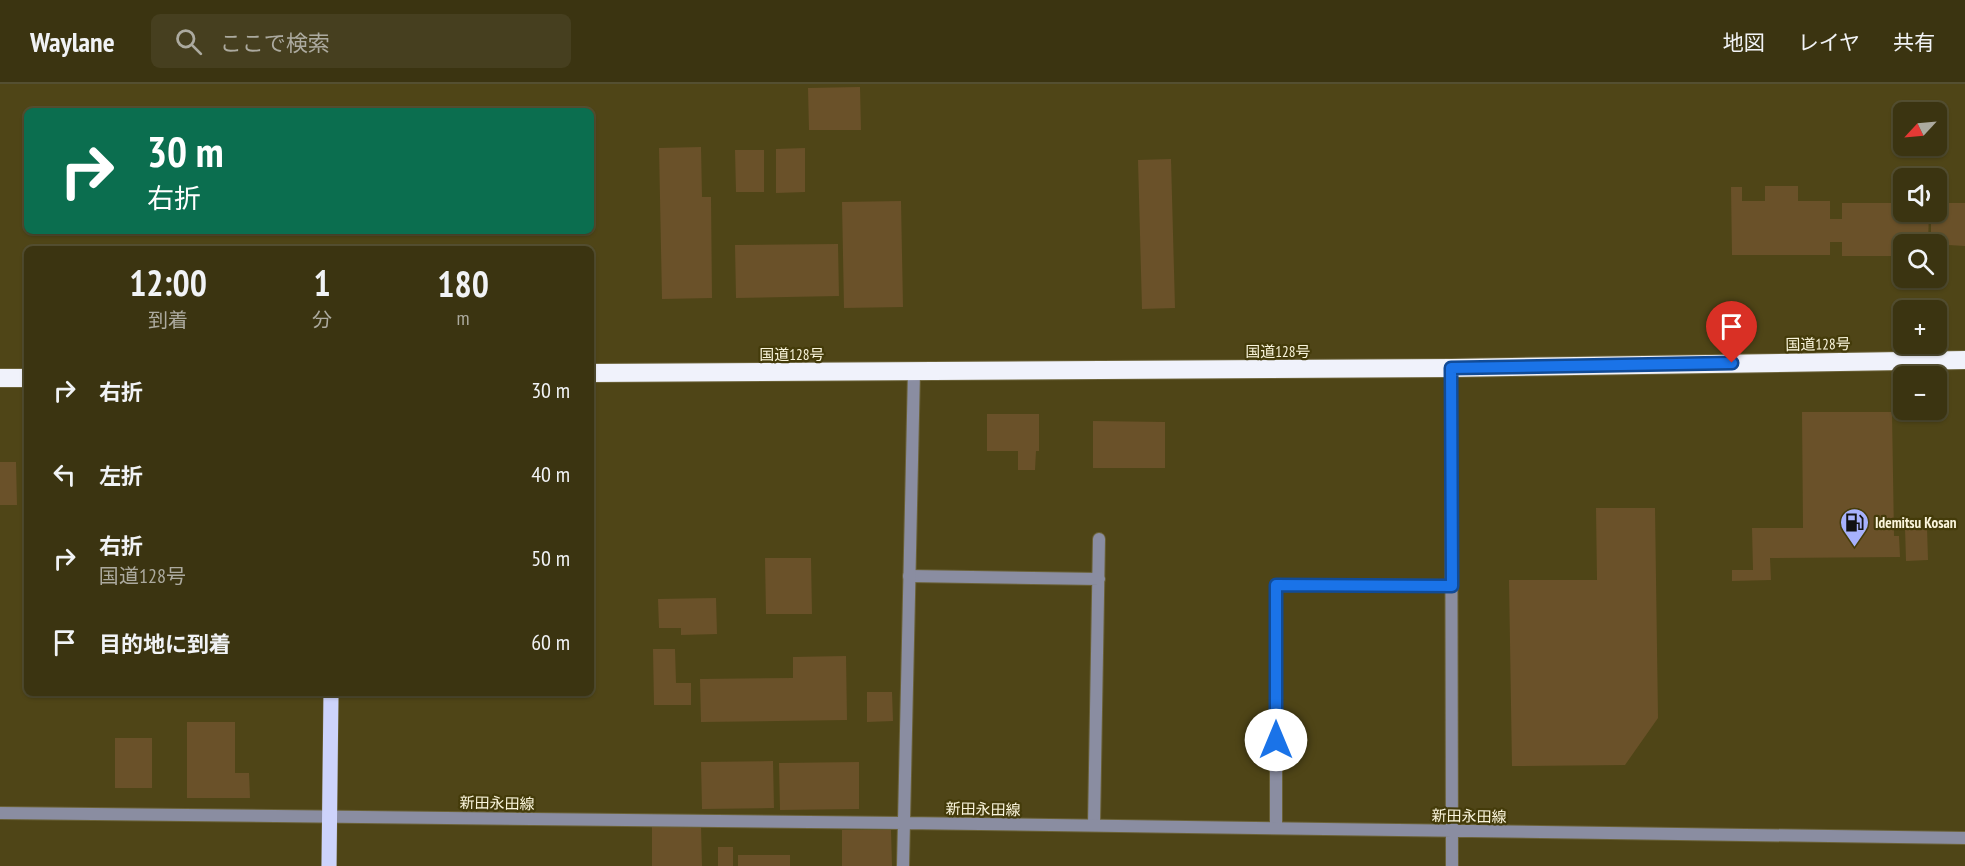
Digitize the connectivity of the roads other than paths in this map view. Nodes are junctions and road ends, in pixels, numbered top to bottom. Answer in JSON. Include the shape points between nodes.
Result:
{"nodes":[{"id":1,"x":1965,"y":360,"type":"edge"},
{"id":2,"x":1451,"y":368,"type":"junction"},
{"id":3,"x":914,"y":371,"type":"junction"},
{"id":4,"x":594,"y":373,"type":"edge"},
{"id":5,"x":0,"y":378,"type":"edge"},
{"id":6,"x":24,"y":378,"type":"edge"},
{"id":7,"x":1099,"y":539,"type":"dead end"},
{"id":8,"x":909,"y":576,"type":"junction"},
{"id":9,"x":1099,"y":579,"type":"junction"},
{"id":10,"x":1452,"y":586,"type":"junction"},
{"id":11,"x":331,"y":696,"type":"edge"},
{"id":12,"x":0,"y":813,"type":"edge"},
{"id":13,"x":330,"y":817,"type":"junction"},
{"id":14,"x":903,"y":823,"type":"junction"},
{"id":15,"x":1094,"y":825,"type":"junction"},
{"id":16,"x":1276,"y":828,"type":"junction"},
{"id":17,"x":1453,"y":831,"type":"junction"},
{"id":18,"x":1965,"y":838,"type":"edge"},
{"id":19,"x":329,"y":866,"type":"edge"},
{"id":20,"x":903,"y":866,"type":"edge"},
{"id":21,"x":1452,"y":866,"type":"edge"}],
"edges":[{"from":1,"to":2,"type":"highway","name":"国道128号"},
{"from":2,"to":3,"type":"highway","name":"国道128号"},
{"from":2,"to":10,"type":"street"},
{"from":3,"to":4,"type":"highway","name":"国道128号"},
{"from":3,"to":8,"type":"street"},
{"from":5,"to":6,"type":"highway"},
{"from":7,"to":9,"type":"street"},
{"from":8,"to":9,"type":"street"},
{"from":8,"to":14,"type":"street"},
{"from":9,"to":15,"type":"street"},
{"from":10,"to":16,"type":"street","via":[[1276,585]]},
{"from":10,"to":17,"type":"street"},
{"from":11,"to":13,"type":"main road"},
{"from":12,"to":13,"type":"street","name":"新田永田線"},
{"from":13,"to":14,"type":"street","name":"新田永田線"},
{"from":13,"to":19,"type":"main road"},
{"from":14,"to":15,"type":"street","name":"新田永田線"},
{"from":14,"to":20,"type":"street"},
{"from":15,"to":16,"type":"street","name":"新田永田線"},
{"from":16,"to":17,"type":"street","name":"新田永田線"},
{"from":17,"to":18,"type":"street","name":"新田永田線"},
{"from":17,"to":21,"type":"street"}]}
